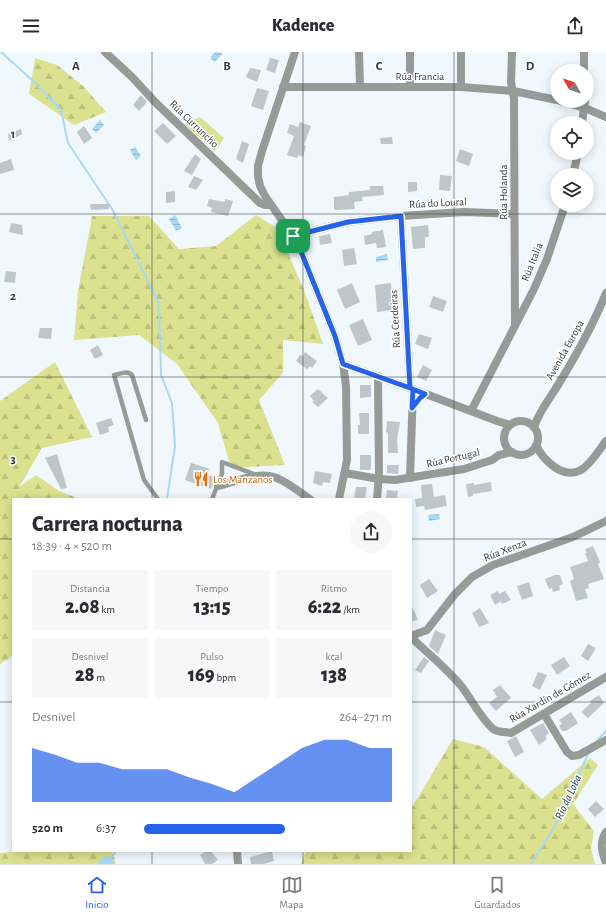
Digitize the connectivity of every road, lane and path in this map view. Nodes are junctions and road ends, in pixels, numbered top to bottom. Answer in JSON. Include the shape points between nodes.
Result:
{"nodes":[{"id":1,"x":105,"y":52,"type":"edge"},
{"id":2,"x":295,"y":52,"type":"edge"},
{"id":3,"x":359,"y":52,"type":"edge"},
{"id":4,"x":410,"y":52,"type":"edge"},
{"id":5,"x":461,"y":52,"type":"edge"},
{"id":6,"x":512,"y":52,"type":"edge"},
{"id":7,"x":584,"y":52,"type":"edge"},
{"id":8,"x":584,"y":64,"type":"edge"},
{"id":9,"x":283,"y":87,"type":"junction"},
{"id":10,"x":360,"y":87,"type":"junction"},
{"id":11,"x":410,"y":87,"type":"junction"},
{"id":12,"x":461,"y":87,"type":"junction"},
{"id":13,"x":513,"y":91,"type":"junction"},
{"id":14,"x":550,"y":99,"type":"edge"},
{"id":15,"x":590,"y":108,"type":"edge"},
{"id":16,"x":606,"y":117,"type":"edge"},
{"id":17,"x":271,"y":205,"type":"junction"},
{"id":18,"x":563,"y":212,"type":"edge"},
{"id":19,"x":514,"y":214,"type":"junction"},
{"id":20,"x":401,"y":216,"type":"junction"},
{"id":21,"x":293,"y":236,"type":"junction"},
{"id":22,"x":606,"y":293,"type":"edge"},
{"id":23,"x":515,"y":294,"type":"junction"},
{"id":24,"x":529,"y":298,"type":"junction"},
{"id":25,"x":515,"y":325,"type":"junction"},
{"id":26,"x":343,"y":364,"type":"junction"},
{"id":27,"x":378,"y":376,"type":"junction"},
{"id":28,"x":412,"y":388,"type":"junction"},
{"id":29,"x":425,"y":394,"type":"junction"},
{"id":30,"x":412,"y":408,"type":"junction"},
{"id":31,"x":471,"y":411,"type":"junction"},
{"id":32,"x":146,"y":420,"type":"dead end"},
{"id":33,"x":497,"y":421,"type":"junction"},
{"id":34,"x":510,"y":425,"type":"junction"},
{"id":35,"x":530,"y":425,"type":"junction"},
{"id":36,"x":505,"y":432,"type":"junction"},
{"id":37,"x":606,"y":441,"type":"edge"},
{"id":38,"x":506,"y":444,"type":"junction"},
{"id":39,"x":533,"y":448,"type":"junction"},
{"id":40,"x":512,"y":452,"type":"junction"},
{"id":41,"x":499,"y":455,"type":"junction"},
{"id":42,"x":345,"y":473,"type":"junction"},
{"id":43,"x":258,"y":475,"type":"junction"},
{"id":44,"x":410,"y":478,"type":"junction"},
{"id":45,"x":378,"y":479,"type":"junction"},
{"id":46,"x":218,"y":486,"type":"junction"},
{"id":47,"x":157,"y":498,"type":"edge"},
{"id":48,"x":212,"y":498,"type":"edge"},
{"id":49,"x":309,"y":498,"type":"edge"},
{"id":50,"x":339,"y":498,"type":"edge"},
{"id":51,"x":377,"y":498,"type":"edge"},
{"id":52,"x":606,"y":521,"type":"edge"},
{"id":53,"x":412,"y":637,"type":"edge"},
{"id":54,"x":412,"y":638,"type":"edge"},
{"id":55,"x":606,"y":677,"type":"edge"},
{"id":56,"x":544,"y":714,"type":"junction"},
{"id":57,"x":606,"y":740,"type":"edge"},
{"id":58,"x":606,"y":832,"type":"edge"},
{"id":59,"x":237,"y":852,"type":"edge"},
{"id":60,"x":606,"y":863,"type":"edge"},
{"id":61,"x":238,"y":864,"type":"edge"}],
"edges":[{"from":1,"to":17,"type":"street","name":"Rúa Curruncho","via":[[260,202]]},
{"from":2,"to":9,"type":"street"},
{"from":3,"to":10,"type":"street"},
{"from":4,"to":11,"type":"street"},
{"from":5,"to":12,"type":"street"},
{"from":6,"to":13,"type":"street","name":"Rúa Holanda"},
{"from":7,"to":8,"type":"street"},
{"from":9,"to":10,"type":"street","name":"Rúa Francia"},
{"from":9,"to":17,"type":"street","via":[[258,166],[260,186]]},
{"from":10,"to":11,"type":"street","name":"Rúa Francia"},
{"from":11,"to":12,"type":"street","name":"Rúa Francia"},
{"from":12,"to":13,"type":"street","name":"Rúa Francia"},
{"from":13,"to":14,"type":"street","name":"Rúa Francia"},
{"from":13,"to":19,"type":"street","name":"Rúa Holanda"},
{"from":15,"to":16,"type":"street","name":"Rúa Francia"},
{"from":17,"to":21,"type":"street"},
{"from":18,"to":24,"type":"street","name":"Rúa Italia","via":[[547,259]]},
{"from":19,"to":20,"type":"street","name":"Rúa do Loural","via":[[464,212]]},
{"from":19,"to":23,"type":"street","name":"Rúa Holanda"},
{"from":20,"to":21,"type":"street","name":"Rúa do Loural","via":[[348,222]]},
{"from":20,"to":28,"type":"street","name":"Rúa Cerdeiras"},
{"from":21,"to":26,"type":"street","via":[[335,336]]},
{"from":22,"to":35,"type":"street","name":"Avenida Europa","via":[[582,343],[556,388]]},
{"from":23,"to":24,"type":"street","via":[[520,298]]},
{"from":23,"to":25,"type":"street","name":"Rúa Holanda"},
{"from":24,"to":25,"type":"street","name":"Rúa Italia"},
{"from":25,"to":31,"type":"street","name":"Rúa Holanda"},
{"from":26,"to":27,"type":"street"},
{"from":26,"to":42,"type":"street","via":[[348,436]]},
{"from":27,"to":28,"type":"street"},
{"from":27,"to":45,"type":"street"},
{"from":28,"to":29,"type":"street"},
{"from":28,"to":30,"type":"street","name":"Rúa Portugal"},
{"from":29,"to":30,"type":"street"},
{"from":29,"to":31,"type":"street"},
{"from":30,"to":44,"type":"street","name":"Rúa Portugal"},
{"from":31,"to":33,"type":"street"},
{"from":32,"to":47,"type":"lane","via":[[130,373],[114,375],[144,480]]},
{"from":33,"to":34,"type":"street"},
{"from":33,"to":36,"type":"street"},
{"from":34,"to":35,"type":"street","via":[[518,421]]},
{"from":34,"to":36,"type":"street"},
{"from":35,"to":39,"type":"street","via":[[537,434]]},
{"from":36,"to":38,"type":"street"},
{"from":37,"to":39,"type":"street","via":[[586,466],[570,473],[559,470]]},
{"from":38,"to":40,"type":"street"},
{"from":38,"to":41,"type":"street"},
{"from":39,"to":40,"type":"street","via":[[523,454]]},
{"from":40,"to":41,"type":"street","name":"Rúa Portugal"},
{"from":41,"to":44,"type":"street","name":"Rúa Portugal","via":[[492,460],[464,469]]},
{"from":42,"to":45,"type":"street","name":"Rúa Portugal"},
{"from":42,"to":50,"type":"street"},
{"from":43,"to":46,"type":"street"},
{"from":43,"to":46,"type":"lane","via":[[222,462]]},
{"from":43,"to":49,"type":"street","via":[[281,479]]},
{"from":44,"to":45,"type":"street","name":"Rúa Portugal"},
{"from":45,"to":51,"type":"street"},
{"from":46,"to":48,"type":"lane"},
{"from":52,"to":53,"type":"street","name":"Rúa Xenza","via":[[573,537],[493,565],[472,577],[427,630]]},
{"from":54,"to":56,"type":"street","name":"Rúa Xardín de Gómez","via":[[451,674],[494,730],[511,733]]},
{"from":55,"to":56,"type":"street","name":"Rúa Xardín de Gómez"},
{"from":56,"to":57,"type":"street","via":[[572,756],[579,756]]},
{"from":58,"to":60,"type":"street","via":[[601,850]]},
{"from":59,"to":61,"type":"street"}]}
